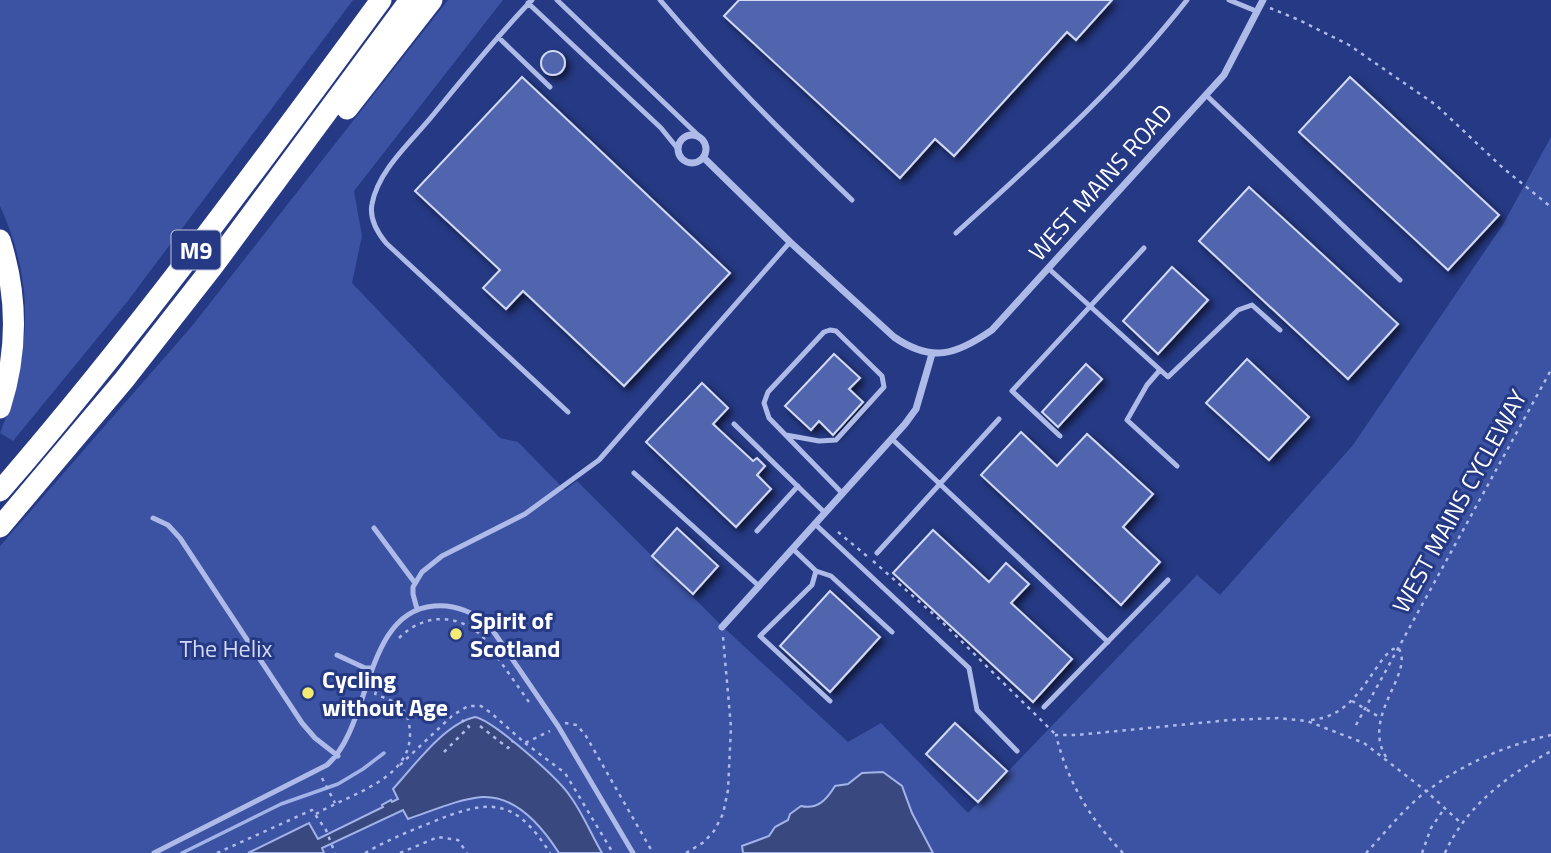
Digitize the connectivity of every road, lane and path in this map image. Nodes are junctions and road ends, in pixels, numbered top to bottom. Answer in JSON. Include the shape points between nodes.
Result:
{"nodes":[{"id":1,"x":381,"y":0,"type":"edge"},
{"id":2,"x":411,"y":0,"type":"edge"},
{"id":3,"x":432,"y":0,"type":"edge"},
{"id":4,"x":557,"y":0,"type":"edge"},
{"id":5,"x":660,"y":0,"type":"edge"},
{"id":6,"x":1187,"y":0,"type":"edge"},
{"id":7,"x":1229,"y":0,"type":"edge"},
{"id":8,"x":530,"y":2,"type":"edge"},
{"id":9,"x":1260,"y":5,"type":"edge"},
{"id":10,"x":498,"y":37,"type":"junction"},
{"id":11,"x":550,"y":87,"type":"dead end"},
{"id":12,"x":1206,"y":95,"type":"junction"},
{"id":13,"x":702,"y":139,"type":"junction"},
{"id":14,"x":678,"y":149,"type":"junction"},
{"id":15,"x":704,"y":158,"type":"junction"},
{"id":16,"x":852,"y":200,"type":"dead end"},
{"id":17,"x":1551,"y":207,"type":"edge"},
{"id":18,"x":956,"y":233,"type":"dead end"},
{"id":19,"x":0,"y":240,"type":"edge"},
{"id":20,"x":790,"y":242,"type":"junction"},
{"id":21,"x":1144,"y":248,"type":"dead end"},
{"id":22,"x":1048,"y":268,"type":"junction"},
{"id":23,"x":1400,"y":280,"type":"dead end"},
{"id":24,"x":1090,"y":306,"type":"junction"},
{"id":25,"x":1280,"y":330,"type":"dead end"},
{"id":26,"x":146,"y":351,"type":"junction"},
{"id":27,"x":932,"y":354,"type":"junction"},
{"id":28,"x":1160,"y":370,"type":"junction"},
{"id":29,"x":1551,"y":370,"type":"edge"},
{"id":30,"x":0,"y":408,"type":"edge"},
{"id":31,"x":568,"y":412,"type":"dead end"},
{"id":32,"x":999,"y":419,"type":"dead end"},
{"id":33,"x":734,"y":424,"type":"dead end"},
{"id":34,"x":786,"y":435,"type":"junction"},
{"id":35,"x":1060,"y":436,"type":"dead end"},
{"id":36,"x":892,"y":439,"type":"junction"},
{"id":37,"x":1177,"y":466,"type":"dead end"},
{"id":38,"x":634,"y":473,"type":"dead end"},
{"id":39,"x":940,"y":484,"type":"junction"},
{"id":40,"x":798,"y":486,"type":"junction"},
{"id":41,"x":0,"y":491,"type":"edge"},
{"id":42,"x":843,"y":494,"type":"junction"},
{"id":43,"x":823,"y":515,"type":"junction"},
{"id":44,"x":153,"y":518,"type":"dead end"},
{"id":45,"x":815,"y":524,"type":"junction"},
{"id":46,"x":0,"y":527,"type":"edge"},
{"id":47,"x":374,"y":528,"type":"dead end"},
{"id":48,"x":757,"y":531,"type":"dead end"},
{"id":49,"x":793,"y":549,"type":"junction"},
{"id":50,"x":877,"y":553,"type":"dead end"},
{"id":51,"x":816,"y":571,"type":"junction"},
{"id":52,"x":1168,"y":580,"type":"dead end"},
{"id":53,"x":415,"y":583,"type":"junction"},
{"id":54,"x":760,"y":586,"type":"junction"},
{"id":55,"x":417,"y":609,"type":"junction"},
{"id":56,"x":722,"y":626,"type":"joint"},
{"id":57,"x":892,"y":632,"type":"dead end"},
{"id":58,"x":396,"y":642,"type":"dead end"},
{"id":59,"x":1108,"y":642,"type":"junction"},
{"id":60,"x":1399,"y":649,"type":"junction"},
{"id":61,"x":337,"y":655,"type":"dead end"},
{"id":62,"x":372,"y":668,"type":"junction"},
{"id":63,"x":378,"y":684,"type":"dead end"},
{"id":64,"x":365,"y":691,"type":"junction"},
{"id":65,"x":375,"y":695,"type":"junction"},
{"id":66,"x":830,"y":701,"type":"dead end"},
{"id":67,"x":1352,"y":701,"type":"junction"},
{"id":68,"x":1044,"y":707,"type":"dead end"},
{"id":69,"x":1365,"y":709,"type":"junction"},
{"id":70,"x":535,"y":710,"type":"dead end"},
{"id":71,"x":1381,"y":718,"type":"junction"},
{"id":72,"x":462,"y":720,"type":"dead end"},
{"id":73,"x":1307,"y":721,"type":"junction"},
{"id":74,"x":1356,"y":724,"type":"dead end"},
{"id":75,"x":480,"y":726,"type":"dead end"},
{"id":76,"x":558,"y":726,"type":"junction"},
{"id":77,"x":1056,"y":735,"type":"junction"},
{"id":78,"x":1551,"y":735,"type":"edge"},
{"id":79,"x":513,"y":741,"type":"dead end"},
{"id":80,"x":525,"y":743,"type":"junction"},
{"id":81,"x":1017,"y":751,"type":"dead end"},
{"id":82,"x":1551,"y":751,"type":"edge"},
{"id":83,"x":444,"y":752,"type":"dead end"},
{"id":84,"x":338,"y":756,"type":"junction"},
{"id":85,"x":1387,"y":760,"type":"junction"},
{"id":86,"x":400,"y":765,"type":"junction"},
{"id":87,"x":325,"y":783,"type":"dead end"},
{"id":88,"x":1426,"y":791,"type":"junction"},
{"id":89,"x":335,"y":803,"type":"junction"},
{"id":90,"x":1444,"y":809,"type":"junction"},
{"id":91,"x":316,"y":814,"type":"junction"},
{"id":92,"x":1462,"y":824,"type":"junction"},
{"id":93,"x":688,"y":852,"type":"edge"},
{"id":94,"x":154,"y":853,"type":"edge"},
{"id":95,"x":217,"y":853,"type":"edge"},
{"id":96,"x":335,"y":853,"type":"edge"},
{"id":97,"x":365,"y":853,"type":"edge"},
{"id":98,"x":400,"y":853,"type":"edge"},
{"id":99,"x":467,"y":853,"type":"edge"},
{"id":100,"x":550,"y":853,"type":"edge"},
{"id":101,"x":613,"y":853,"type":"edge"},
{"id":102,"x":633,"y":853,"type":"edge"},
{"id":103,"x":653,"y":853,"type":"edge"},
{"id":104,"x":1123,"y":853,"type":"edge"},
{"id":105,"x":1366,"y":853,"type":"edge"},
{"id":106,"x":1422,"y":853,"type":"edge"},
{"id":107,"x":1446,"y":853,"type":"edge"}],
"edges":[{"from":1,"to":41,"type":"highway","number":"M9","via":[[171,282]]},
{"from":2,"to":26,"type":"highway","number":"M9"},
{"from":3,"to":26,"type":"highway","via":[[339,120]]},
{"from":4,"to":13,"type":"lane"},
{"from":5,"to":16,"type":"lane","via":[[750,101]]},
{"from":6,"to":18,"type":"lane","via":[[1054,144]]},
{"from":7,"to":9,"type":"lane"},
{"from":8,"to":10,"type":"lane"},
{"from":8,"to":14,"type":"lane"},
{"from":9,"to":12,"type":"street","name":"WEST MAINS ROAD","via":[[1224,75]]},
{"from":9,"to":17,"type":"path","via":[[1349,45],[1436,105]]},
{"from":10,"to":11,"type":"lane"},
{"from":10,"to":31,"type":"lane","via":[[388,170],[372,205],[372,218],[386,243]]},
{"from":12,"to":22,"type":"street","name":"WEST MAINS ROAD"},
{"from":12,"to":23,"type":"lane"},
{"from":13,"to":14,"type":"street","via":[[685,137]]},
{"from":13,"to":15,"type":"street"},
{"from":14,"to":15,"type":"street","via":[[686,162]]},
{"from":15,"to":20,"type":"street"},
{"from":19,"to":30,"type":"highway","via":[[12,289],[14,333]]},
{"from":20,"to":27,"type":"street","via":[[894,337],[912,349]]},
{"from":20,"to":53,"type":"lane","via":[[599,460],[525,514],[442,556]]},
{"from":21,"to":24,"type":"lane"},
{"from":22,"to":24,"type":"lane"},
{"from":22,"to":27,"type":"street","name":"WEST MAINS ROAD","via":[[992,330],[952,351]]},
{"from":24,"to":28,"type":"lane"},
{"from":24,"to":35,"type":"lane","via":[[1012,391]]},
{"from":25,"to":28,"type":"lane","via":[[1252,305],[1238,310],[1168,377]]},
{"from":26,"to":46,"type":"highway","number":"M9"},
{"from":27,"to":36,"type":"street","via":[[916,409]]},
{"from":28,"to":37,"type":"lane","via":[[1128,419]]},
{"from":29,"to":60,"type":"path","name":"WEST MAINS CYCLEWAY"},
{"from":32,"to":39,"type":"lane"},
{"from":33,"to":40,"type":"lane"},
{"from":34,"to":34,"type":"lane","via":[[764,410],[768,392],[824,332],[840,333],[882,376],[884,387],[836,440]]},
{"from":34,"to":42,"type":"lane"},
{"from":36,"to":39,"type":"lane"},
{"from":36,"to":42,"type":"street"},
{"from":38,"to":54,"type":"lane"},
{"from":39,"to":50,"type":"lane"},
{"from":39,"to":59,"type":"lane"},
{"from":40,"to":43,"type":"lane"},
{"from":40,"to":48,"type":"lane"},
{"from":42,"to":43,"type":"street"},
{"from":43,"to":45,"type":"street"},
{"from":43,"to":77,"type":"path","via":[[939,618]]},
{"from":44,"to":84,"type":"lane","via":[[180,538],[302,723]]},
{"from":45,"to":49,"type":"street"},
{"from":45,"to":81,"type":"lane","via":[[969,668],[977,710]]},
{"from":47,"to":53,"type":"lane"},
{"from":49,"to":51,"type":"lane"},
{"from":49,"to":54,"type":"street"},
{"from":51,"to":57,"type":"lane","via":[[831,576]]},
{"from":51,"to":66,"type":"lane","via":[[813,585],[760,636]]},
{"from":52,"to":59,"type":"lane"},
{"from":53,"to":55,"type":"lane","via":[[412,594]]},
{"from":54,"to":56,"type":"street"},
{"from":55,"to":62,"type":"lane","via":[[391,632]]},
{"from":55,"to":76,"type":"lane","via":[[446,606],[475,614],[489,625]]},
{"from":56,"to":93,"type":"path","via":[[731,727],[728,790],[714,831]]},
{"from":58,"to":70,"type":"path","via":[[423,621],[450,619],[474,628]]},
{"from":59,"to":68,"type":"lane"},
{"from":60,"to":67,"type":"path","via":[[1385,656]]},
{"from":60,"to":69,"type":"path","name":"WEST MAINS CYCLEWAY"},
{"from":60,"to":71,"type":"path","via":[[1402,663]]},
{"from":61,"to":62,"type":"lane"},
{"from":62,"to":64,"type":"lane"},
{"from":63,"to":65,"type":"path"},
{"from":64,"to":65,"type":"path"},
{"from":64,"to":84,"type":"lane"},
{"from":65,"to":86,"type":"path","via":[[396,702],[408,717],[410,738]]},
{"from":67,"to":69,"type":"path"},
{"from":67,"to":73,"type":"path","via":[[1336,714]]},
{"from":69,"to":71,"type":"path"},
{"from":69,"to":74,"type":"path","name":"WEST MAINS CYCLEWAY"},
{"from":71,"to":85,"type":"path","via":[[1378,736]]},
{"from":72,"to":83,"type":"path","via":[[469,727]]},
{"from":73,"to":77,"type":"path","via":[[1230,720]]},
{"from":73,"to":85,"type":"path","via":[[1364,743]]},
{"from":75,"to":79,"type":"path","via":[[508,748]]},
{"from":76,"to":80,"type":"path"},
{"from":76,"to":102,"type":"lane"},
{"from":76,"to":103,"type":"path","via":[[566,722],[577,725],[586,736]]},
{"from":77,"to":104,"type":"path","via":[[1082,804]]},
{"from":78,"to":88,"type":"path","via":[[1485,756]]},
{"from":80,"to":86,"type":"path","via":[[481,706],[468,706]]},
{"from":80,"to":101,"type":"path","via":[[565,773]]},
{"from":82,"to":92,"type":"path","via":[[1515,772]]},
{"from":84,"to":94,"type":"lane","via":[[302,780]]},
{"from":85,"to":88,"type":"path"},
{"from":86,"to":89,"type":"path","via":[[372,786]]},
{"from":87,"to":89,"type":"path"},
{"from":88,"to":90,"type":"path"},
{"from":88,"to":105,"type":"path"},
{"from":89,"to":91,"type":"path"},
{"from":90,"to":92,"type":"path"},
{"from":90,"to":106,"type":"path"},
{"from":91,"to":95,"type":"path","via":[[307,811]]},
{"from":91,"to":96,"type":"path"},
{"from":92,"to":107,"type":"path"},
{"from":97,"to":100,"type":"path","via":[[448,815],[489,805],[525,821]]},
{"from":98,"to":99,"type":"path","via":[[438,837],[458,840]]}]}
